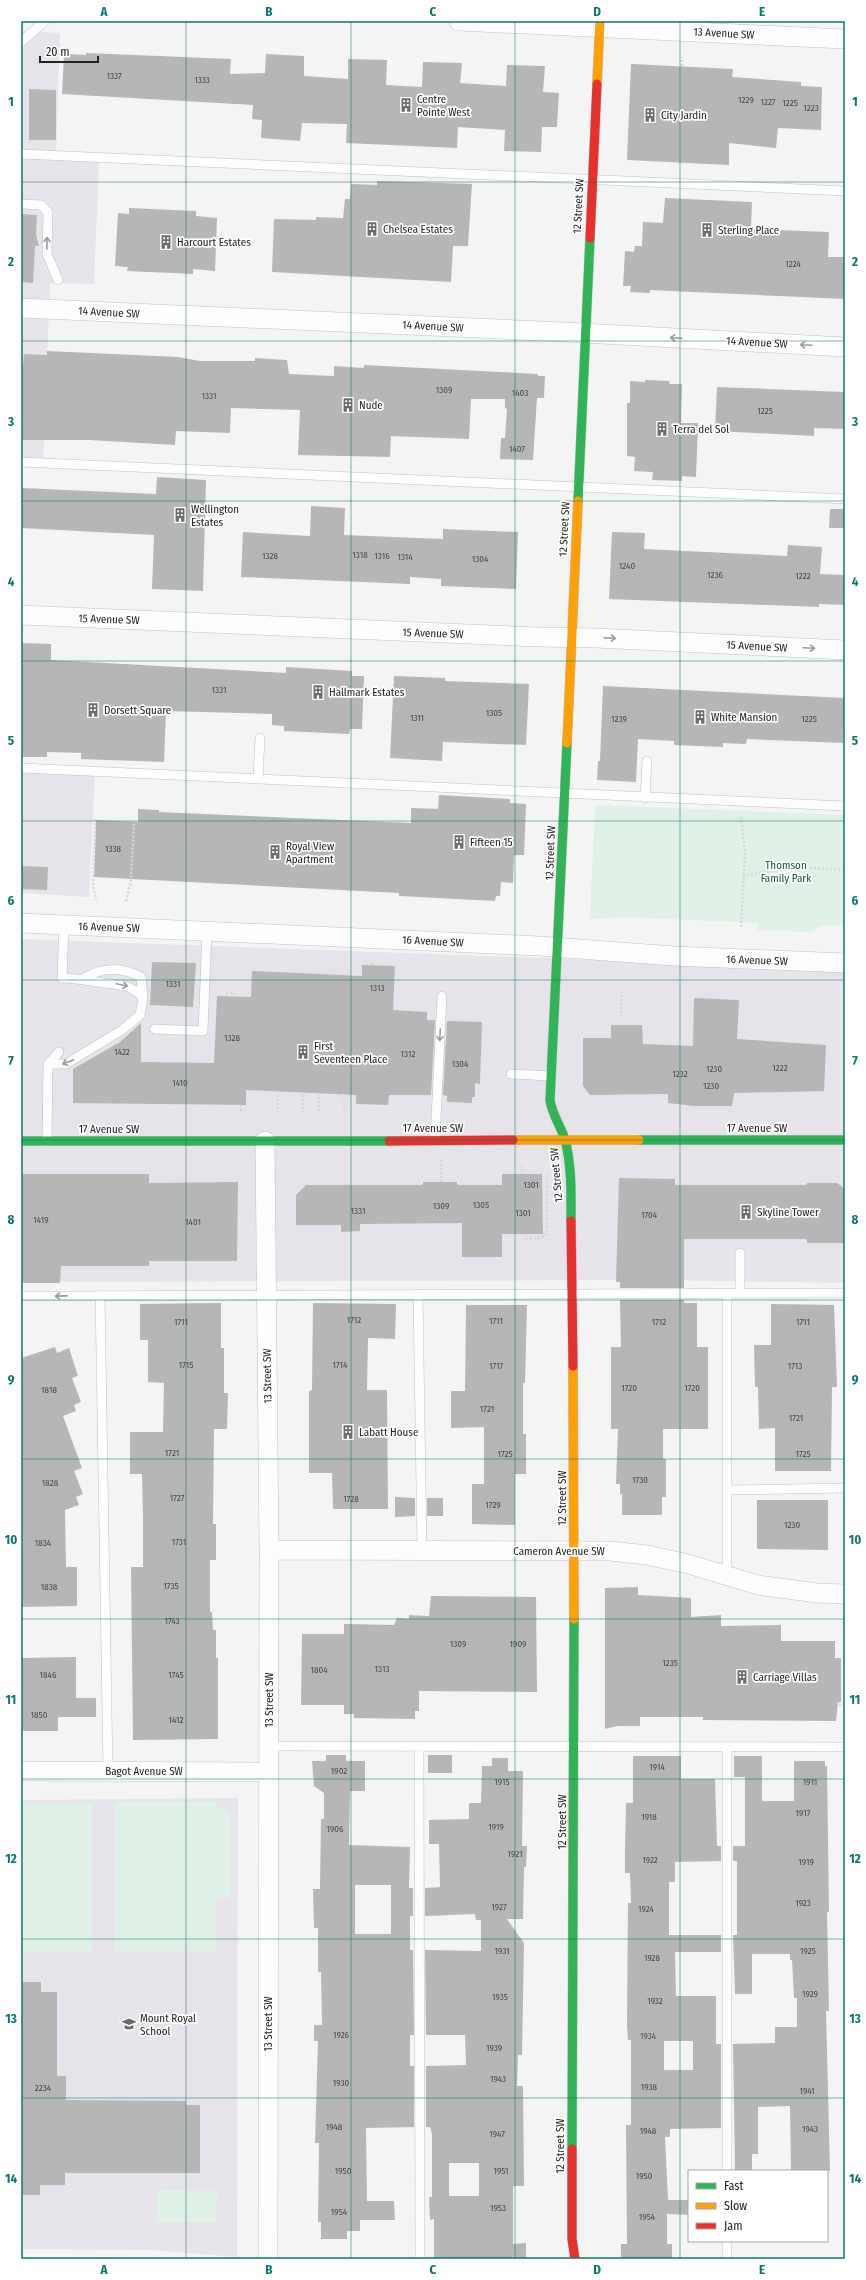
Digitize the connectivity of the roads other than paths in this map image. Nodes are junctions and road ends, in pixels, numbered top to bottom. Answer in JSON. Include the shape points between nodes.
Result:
{"nodes":[{"id":1,"x":45,"y":21,"type":"edge"},
{"id":2,"x":459,"y":21,"type":"edge"},
{"id":3,"x":600,"y":24,"type":"edge"},
{"id":4,"x":845,"y":39,"type":"edge"},
{"id":5,"x":21,"y":42,"type":"edge"},
{"id":6,"x":21,"y":154,"type":"edge"},
{"id":7,"x":591,"y":178,"type":"junction"},
{"id":8,"x":845,"y":191,"type":"edge"},
{"id":9,"x":21,"y":204,"type":"edge"},
{"id":10,"x":58,"y":280,"type":"dead end"},
{"id":11,"x":21,"y":308,"type":"edge"},
{"id":12,"x":584,"y":333,"type":"junction"},
{"id":13,"x":845,"y":347,"type":"edge"},
{"id":14,"x":21,"y":462,"type":"edge"},
{"id":15,"x":578,"y":487,"type":"junction"},
{"id":16,"x":845,"y":499,"type":"edge"},
{"id":17,"x":21,"y":615,"type":"edge"},
{"id":18,"x":571,"y":639,"type":"junction"},
{"id":19,"x":845,"y":650,"type":"edge"},
{"id":20,"x":260,"y":738,"type":"dead end"},
{"id":21,"x":647,"y":760,"type":"dead end"},
{"id":22,"x":21,"y":768,"type":"edge"},
{"id":23,"x":258,"y":779,"type":"junction"},
{"id":24,"x":564,"y":794,"type":"junction"},
{"id":25,"x":645,"y":798,"type":"junction"},
{"id":26,"x":845,"y":806,"type":"edge"},
{"id":27,"x":21,"y":924,"type":"edge"},
{"id":28,"x":64,"y":925,"type":"junction"},
{"id":29,"x":207,"y":931,"type":"junction"},
{"id":30,"x":558,"y":947,"type":"junction"},
{"id":31,"x":845,"y":963,"type":"edge"},
{"id":32,"x":84,"y":978,"type":"junction"},
{"id":33,"x":442,"y":996,"type":"dead end"},
{"id":34,"x":143,"y":998,"type":"junction"},
{"id":35,"x":155,"y":1030,"type":"dead end"},
{"id":36,"x":59,"y":1052,"type":"dead end"},
{"id":37,"x":48,"y":1064,"type":"junction"},
{"id":38,"x":511,"y":1074,"type":"dead end"},
{"id":39,"x":551,"y":1076,"type":"junction"},
{"id":40,"x":435,"y":1140,"type":"junction"},
{"id":41,"x":565,"y":1140,"type":"junction"},
{"id":42,"x":845,"y":1140,"type":"edge"},
{"id":43,"x":21,"y":1141,"type":"edge"},
{"id":44,"x":47,"y":1141,"type":"junction"},
{"id":45,"x":265,"y":1141,"type":"junction"},
{"id":46,"x":740,"y":1253,"type":"dead end"},
{"id":47,"x":727,"y":1293,"type":"junction"},
{"id":48,"x":740,"y":1293,"type":"junction"},
{"id":49,"x":845,"y":1293,"type":"edge"},
{"id":50,"x":266,"y":1294,"type":"junction"},
{"id":51,"x":418,"y":1294,"type":"junction"},
{"id":52,"x":573,"y":1294,"type":"junction"},
{"id":53,"x":100,"y":1295,"type":"junction"},
{"id":54,"x":21,"y":1296,"type":"edge"},
{"id":55,"x":845,"y":1488,"type":"edge"},
{"id":56,"x":728,"y":1490,"type":"junction"},
{"id":57,"x":269,"y":1550,"type":"junction"},
{"id":58,"x":422,"y":1550,"type":"junction"},
{"id":59,"x":574,"y":1551,"type":"junction"},
{"id":60,"x":727,"y":1576,"type":"junction"},
{"id":61,"x":845,"y":1594,"type":"edge"},
{"id":62,"x":268,"y":1746,"type":"junction"},
{"id":63,"x":419,"y":1746,"type":"junction"},
{"id":64,"x":574,"y":1747,"type":"junction"},
{"id":65,"x":727,"y":1747,"type":"junction"},
{"id":66,"x":845,"y":1747,"type":"edge"},
{"id":67,"x":21,"y":1771,"type":"edge"},
{"id":68,"x":108,"y":1771,"type":"junction"},
{"id":69,"x":268,"y":1772,"type":"junction"},
{"id":70,"x":727,"y":2170,"type":"edge"},
{"id":71,"x":727,"y":2242,"type":"edge"},
{"id":72,"x":268,"y":2259,"type":"edge"},
{"id":73,"x":420,"y":2259,"type":"edge"},
{"id":74,"x":575,"y":2259,"type":"edge"},
{"id":75,"x":727,"y":2259,"type":"edge"}],
"edges":[{"from":1,"to":5,"type":"lane"},
{"from":2,"to":3,"type":"street","name":"13 Avenue SW"},
{"from":3,"to":4,"type":"street","name":"13 Avenue SW"},
{"from":3,"to":7,"type":"street","name":"12 Street SW"},
{"from":6,"to":7,"type":"lane"},
{"from":7,"to":8,"type":"lane"},
{"from":7,"to":12,"type":"street","name":"12 Street SW"},
{"from":10,"to":9,"type":"lane","one_way":true,"via":[[47,254],[48,212],[41,205]]},
{"from":11,"to":12,"type":"street","name":"14 Avenue SW"},
{"from":13,"to":12,"type":"street","name":"14 Avenue SW","one_way":true},
{"from":12,"to":15,"type":"street","name":"12 Street SW"},
{"from":14,"to":15,"type":"lane"},
{"from":15,"to":16,"type":"lane"},
{"from":15,"to":18,"type":"street","name":"12 Street SW"},
{"from":17,"to":18,"type":"street","name":"15 Avenue SW"},
{"from":18,"to":19,"type":"street","name":"15 Avenue SW","one_way":true,"via":[[596,638]]},
{"from":18,"to":24,"type":"street","name":"12 Street SW"},
{"from":20,"to":23,"type":"lane"},
{"from":21,"to":25,"type":"lane"},
{"from":22,"to":23,"type":"lane"},
{"from":23,"to":24,"type":"lane"},
{"from":24,"to":25,"type":"lane"},
{"from":24,"to":30,"type":"street","name":"12 Street SW"},
{"from":25,"to":26,"type":"lane"},
{"from":27,"to":28,"type":"street","name":"16 Avenue SW"},
{"from":28,"to":29,"type":"street","name":"16 Avenue SW"},
{"from":28,"to":32,"type":"lane","via":[[62,978]]},
{"from":29,"to":30,"type":"street","name":"16 Avenue SW"},
{"from":29,"to":35,"type":"lane","via":[[203,1031]]},
{"from":30,"to":31,"type":"street","name":"16 Avenue SW","via":[[674,956]]},
{"from":30,"to":39,"type":"street","name":"12 Street SW"},
{"from":32,"to":34,"type":"lane","one_way":true,"via":[[128,986]]},
{"from":32,"to":34,"type":"lane","via":[[106,970],[132,972],[141,977]]},
{"from":33,"to":40,"type":"lane","one_way":true},
{"from":34,"to":37,"type":"lane","one_way":true,"via":[[140,1015],[122,1030],[66,1064]]},
{"from":36,"to":37,"type":"lane"},
{"from":37,"to":44,"type":"lane"},
{"from":38,"to":39,"type":"lane"},
{"from":39,"to":41,"type":"street","name":"12 Street SW","via":[[551,1110]]},
{"from":40,"to":41,"type":"street","name":"17 Avenue SW"},
{"from":40,"to":45,"type":"street","name":"17 Avenue SW"},
{"from":41,"to":42,"type":"street","name":"17 Avenue SW"},
{"from":41,"to":52,"type":"street","name":"12 Street SW","via":[[571,1178]]},
{"from":43,"to":44,"type":"street","name":"17 Avenue SW"},
{"from":44,"to":45,"type":"street","name":"17 Avenue SW"},
{"from":45,"to":50,"type":"street","name":"13 Street SW"},
{"from":46,"to":48,"type":"lane"},
{"from":47,"to":48,"type":"lane"},
{"from":47,"to":52,"type":"lane"},
{"from":47,"to":56,"type":"lane"},
{"from":48,"to":49,"type":"lane"},
{"from":50,"to":51,"type":"lane"},
{"from":50,"to":53,"type":"lane"},
{"from":50,"to":57,"type":"street","name":"13 Street SW"},
{"from":51,"to":52,"type":"lane"},
{"from":51,"to":58,"type":"lane"},
{"from":52,"to":59,"type":"street","name":"12 Street SW"},
{"from":53,"to":54,"type":"lane","one_way":true},
{"from":53,"to":68,"type":"lane"},
{"from":55,"to":56,"type":"lane"},
{"from":56,"to":60,"type":"lane"},
{"from":57,"to":58,"type":"street","name":"Cameron Avenue SW"},
{"from":57,"to":62,"type":"street","name":"13 Street SW"},
{"from":58,"to":59,"type":"street","name":"Cameron Avenue SW"},
{"from":59,"to":60,"type":"street","name":"Cameron Avenue SW","via":[[646,1555]]},
{"from":59,"to":64,"type":"street","name":"12 Street SW"},
{"from":60,"to":61,"type":"street","name":"Cameron Avenue SW","via":[[758,1585]]},
{"from":62,"to":63,"type":"lane"},
{"from":62,"to":69,"type":"street","name":"13 Street SW"},
{"from":63,"to":64,"type":"lane"},
{"from":63,"to":73,"type":"lane"},
{"from":64,"to":65,"type":"lane"},
{"from":64,"to":74,"type":"street","name":"12 Street SW","via":[[572,2238]]},
{"from":65,"to":66,"type":"lane"},
{"from":65,"to":70,"type":"lane"},
{"from":67,"to":68,"type":"street","name":"Bagot Avenue SW"},
{"from":68,"to":69,"type":"street","name":"Bagot Avenue SW"},
{"from":69,"to":72,"type":"street","name":"13 Street SW"},
{"from":71,"to":75,"type":"lane"}]}
